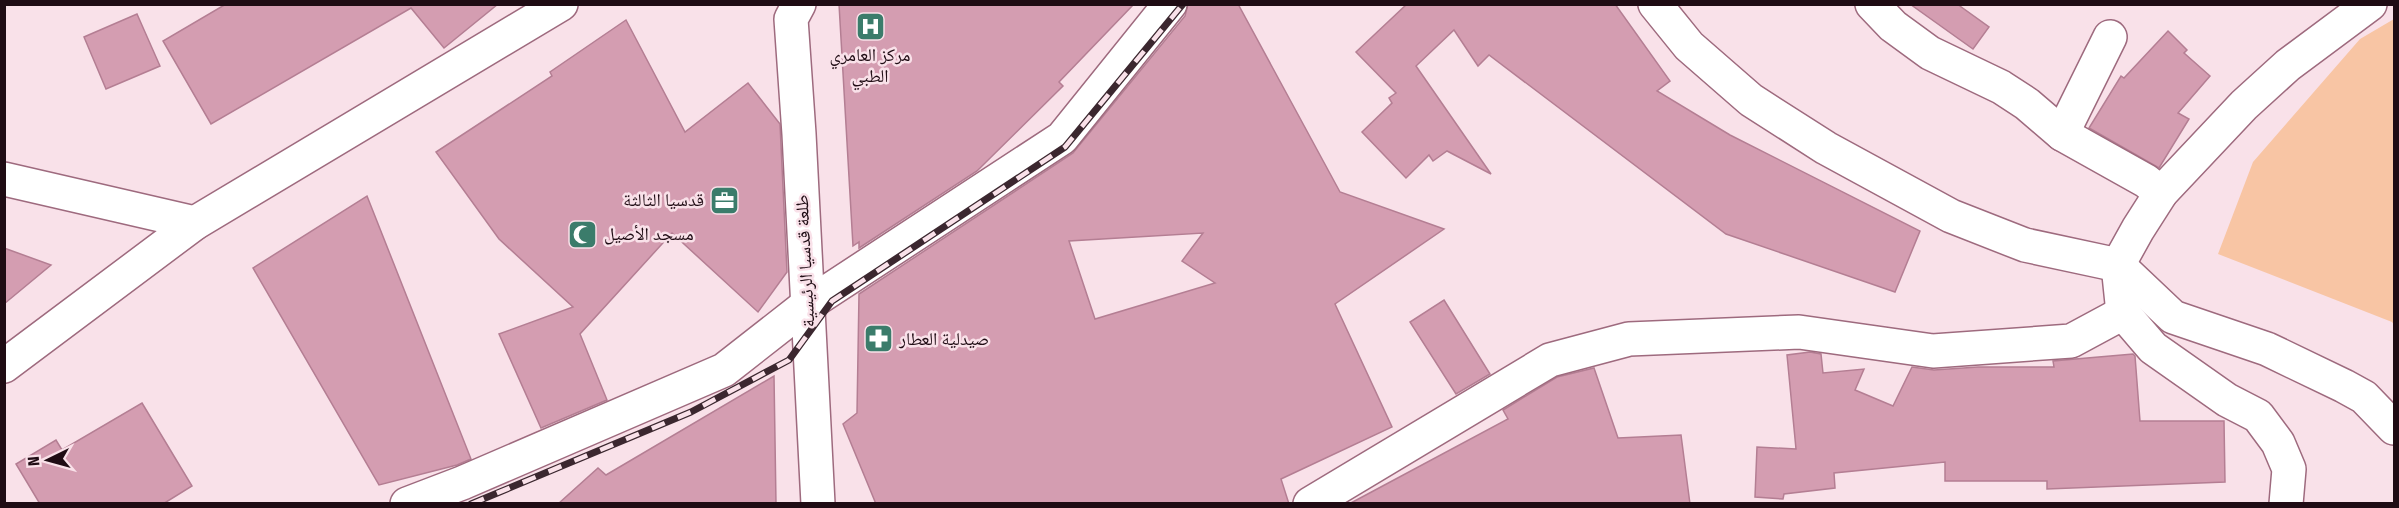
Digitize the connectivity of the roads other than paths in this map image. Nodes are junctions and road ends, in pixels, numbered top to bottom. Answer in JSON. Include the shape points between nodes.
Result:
{"nodes":[{"id":1,"x":561,"y":4,"type":"edge"},
{"id":2,"x":1170,"y":4,"type":"edge"},
{"id":3,"x":1655,"y":4,"type":"edge"},
{"id":4,"x":1872,"y":4,"type":"edge"},
{"id":5,"x":2370,"y":4,"type":"edge"},
{"id":6,"x":789,"y":9,"type":"edge"},
{"id":7,"x":2110,"y":37,"type":"dead end"},
{"id":8,"x":2062,"y":134,"type":"junction"},
{"id":9,"x":4,"y":179,"type":"edge"},
{"id":10,"x":2161,"y":193,"type":"junction"},
{"id":11,"x":195,"y":223,"type":"junction"},
{"id":12,"x":2118,"y":265,"type":"junction"},
{"id":13,"x":807,"y":305,"type":"junction"},
{"id":14,"x":2123,"y":313,"type":"junction"},
{"id":15,"x":4,"y":366,"type":"edge"},
{"id":16,"x":2394,"y":428,"type":"edge"},
{"id":17,"x":407,"y":504,"type":"edge"},
{"id":18,"x":818,"y":504,"type":"edge"},
{"id":19,"x":1310,"y":504,"type":"edge"},
{"id":20,"x":2286,"y":504,"type":"edge"}],
"edges":[{"from":1,"to":11,"type":"street"},
{"from":2,"to":13,"type":"street","via":[[1062,138]]},
{"from":3,"to":12,"type":"street","via":[[1689,46],[1751,100],[1826,148],[1950,216],[2025,245]]},
{"from":4,"to":8,"type":"street","via":[[1893,26],[1930,53],[2001,87]]},
{"from":5,"to":10,"type":"street","via":[[2288,64]]},
{"from":6,"to":13,"type":"street","name":"طلعة قدسيا الرئيسية"},
{"from":7,"to":8,"type":"street"},
{"from":8,"to":10,"type":"street"},
{"from":9,"to":11,"type":"street"},
{"from":10,"to":12,"type":"street"},
{"from":11,"to":15,"type":"street"},
{"from":12,"to":14,"type":"street"},
{"from":12,"to":16,"type":"street","via":[[2173,317],[2267,349],[2344,386],[2364,397]]},
{"from":13,"to":17,"type":"street","via":[[724,370]]},
{"from":13,"to":18,"type":"street","name":"طلعة قدسيا الرئيسية"},
{"from":14,"to":19,"type":"street","via":[[2071,341],[1932,351],[1799,332],[1629,339],[1550,360]]},
{"from":14,"to":20,"type":"street","via":[[2153,348],[2227,400],[2258,416],[2278,443],[2289,468]]}]}
